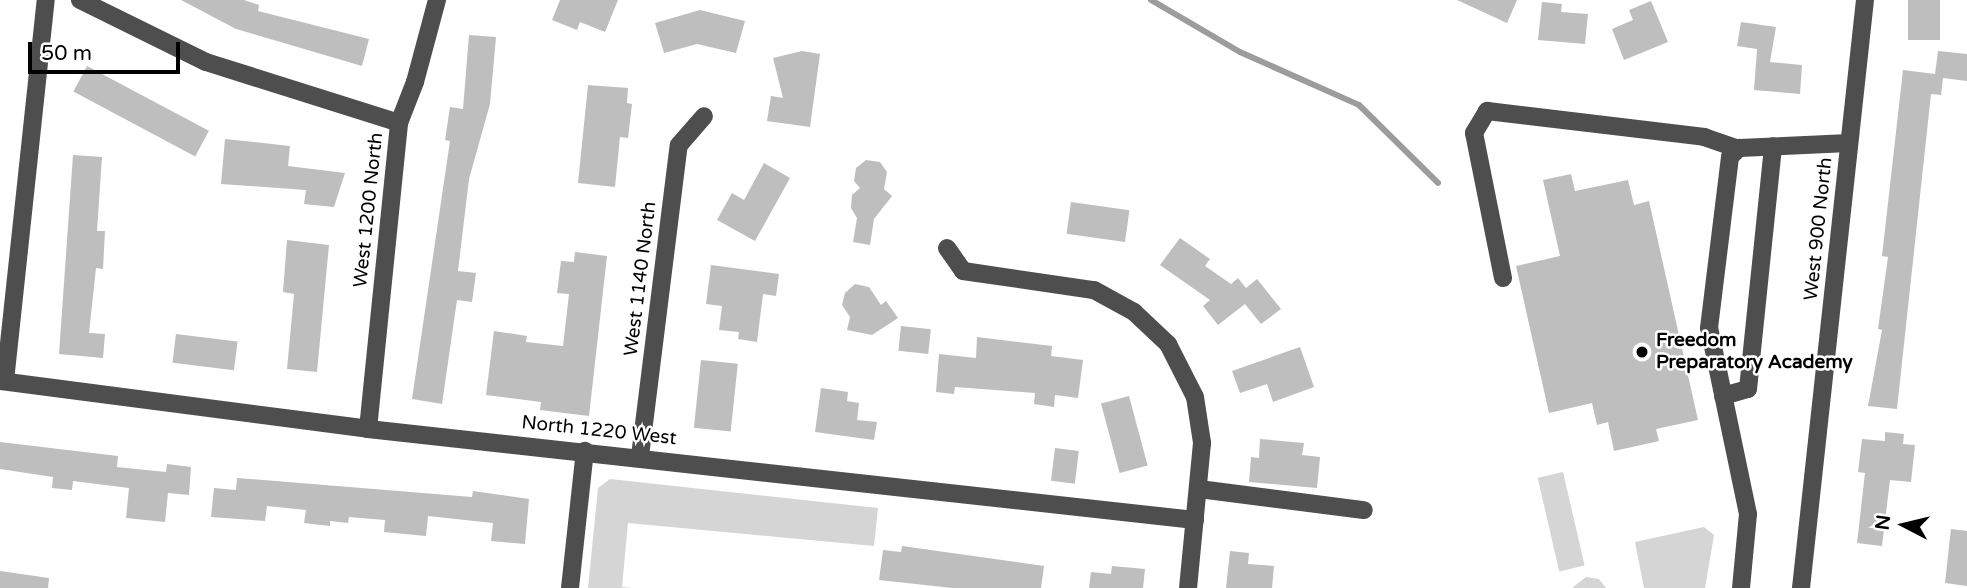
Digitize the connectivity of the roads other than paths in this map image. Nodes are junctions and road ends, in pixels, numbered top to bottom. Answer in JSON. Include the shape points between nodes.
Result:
{"nodes":[{"id":1,"x":46,"y":0,"type":"edge"},
{"id":2,"x":80,"y":0,"type":"edge"},
{"id":3,"x":438,"y":0,"type":"edge"},
{"id":4,"x":1865,"y":0,"type":"edge"},
{"id":5,"x":704,"y":116,"type":"dead end"},
{"id":6,"x":399,"y":122,"type":"junction"},
{"id":7,"x":1849,"y":144,"type":"junction"},
{"id":8,"x":1773,"y":146,"type":"junction"},
{"id":9,"x":1738,"y":149,"type":"junction"},
{"id":10,"x":947,"y":248,"type":"dead end"},
{"id":11,"x":1503,"y":278,"type":"dead end"},
{"id":12,"x":2,"y":381,"type":"edge"},
{"id":13,"x":1723,"y":396,"type":"junction"},
{"id":14,"x":368,"y":429,"type":"junction"},
{"id":15,"x":585,"y":451,"type":"junction"},
{"id":16,"x":640,"y":456,"type":"junction"},
{"id":17,"x":1199,"y":489,"type":"junction"},
{"id":18,"x":1364,"y":510,"type":"dead end"},
{"id":19,"x":1195,"y":520,"type":"junction"},
{"id":20,"x":570,"y":588,"type":"edge"},
{"id":21,"x":1188,"y":588,"type":"edge"},
{"id":22,"x":1741,"y":588,"type":"edge"},
{"id":23,"x":1801,"y":588,"type":"edge"}],
"edges":[{"from":1,"to":12,"type":"street"},
{"from":2,"to":6,"type":"street","via":[[206,62]]},
{"from":3,"to":6,"type":"street","name":"West 1200 North"},
{"from":4,"to":7,"type":"street","name":"West 900 North"},
{"from":5,"to":16,"type":"street","name":"West 1140 North","via":[[679,145]]},
{"from":6,"to":14,"type":"street","name":"West 1200 North"},
{"from":7,"to":8,"type":"street"},
{"from":7,"to":23,"type":"street","name":"West 900 North"},
{"from":8,"to":9,"type":"street"},
{"from":8,"to":13,"type":"street","via":[[1748,389]]},
{"from":9,"to":11,"type":"street","via":[[1704,136],[1487,111],[1474,133]]},
{"from":9,"to":13,"type":"street","via":[[1730,157],[1709,328]]},
{"from":10,"to":17,"type":"street","via":[[963,271],[1068,283],[1115,300],[1152,327],[1176,357],[1199,411]]},
{"from":12,"to":14,"type":"street","name":"North 1220 West"},
{"from":13,"to":22,"type":"street","via":[[1748,514]]},
{"from":14,"to":15,"type":"street","name":"North 1220 West"},
{"from":15,"to":16,"type":"street","name":"North 1220 West"},
{"from":15,"to":20,"type":"street"},
{"from":16,"to":19,"type":"street","name":"North 1220 West"},
{"from":17,"to":18,"type":"street"},
{"from":17,"to":19,"type":"street"},
{"from":19,"to":21,"type":"street"}]}
